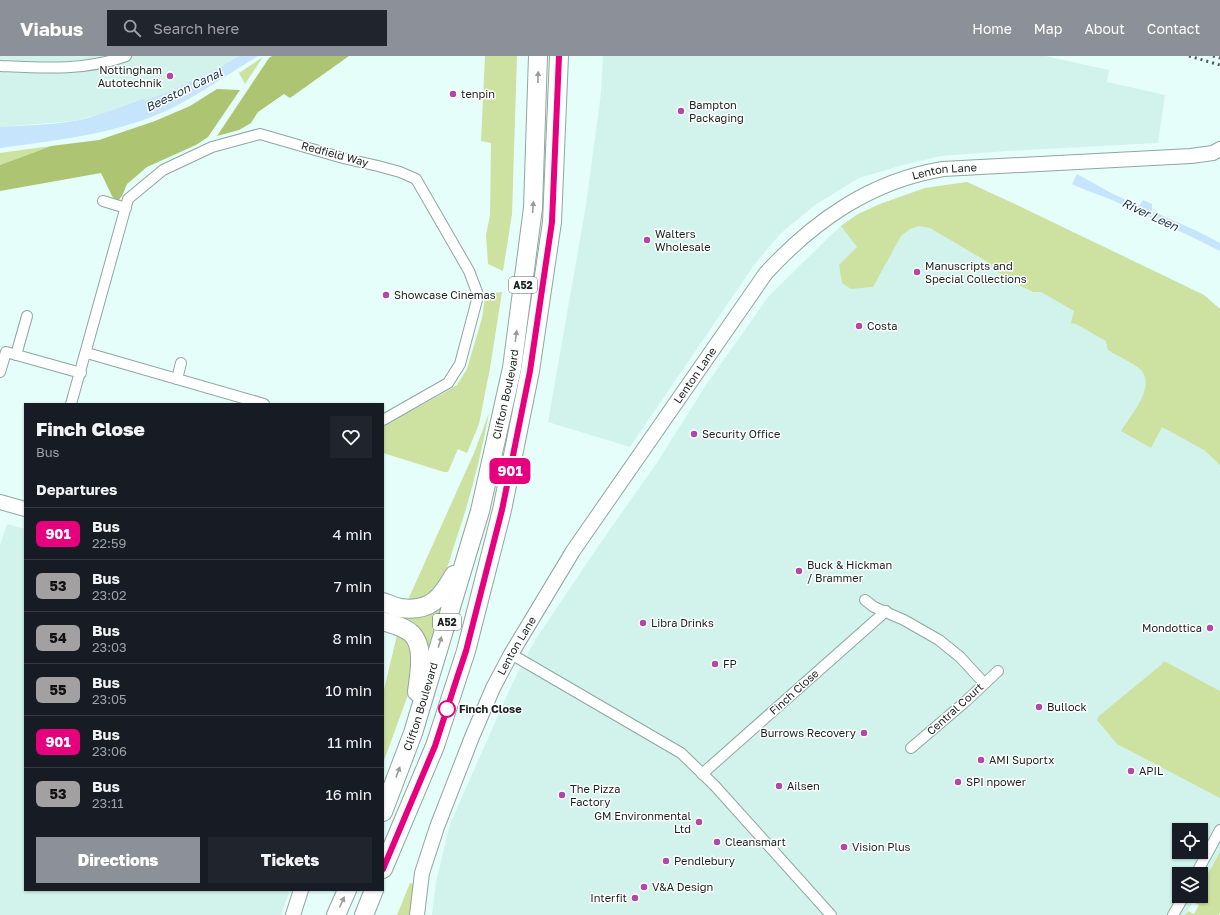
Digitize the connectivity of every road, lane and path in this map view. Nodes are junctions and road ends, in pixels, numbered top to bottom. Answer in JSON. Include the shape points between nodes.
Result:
{"nodes":[{"id":1,"x":126,"y":56,"type":"edge"},
{"id":2,"x":538,"y":56,"type":"edge"},
{"id":3,"x":560,"y":56,"type":"edge"},
{"id":4,"x":0,"y":66,"type":"edge"},
{"id":5,"x":1220,"y":149,"type":"edge"},
{"id":6,"x":103,"y":202,"type":"dead end"},
{"id":7,"x":126,"y":208,"type":"junction"},
{"id":8,"x":26,"y":316,"type":"dead end"},
{"id":9,"x":86,"y":353,"type":"junction"},
{"id":10,"x":16,"y":355,"type":"junction"},
{"id":11,"x":182,"y":363,"type":"dead end"},
{"id":12,"x":0,"y":372,"type":"edge"},
{"id":13,"x":80,"y":373,"type":"junction"},
{"id":14,"x":177,"y":379,"type":"junction"},
{"id":15,"x":71,"y":403,"type":"edge"},
{"id":16,"x":261,"y":403,"type":"edge"},
{"id":17,"x":384,"y":419,"type":"edge"},
{"id":18,"x":0,"y":502,"type":"edge"},
{"id":19,"x":24,"y":509,"type":"edge"},
{"id":20,"x":476,"y":524,"type":"junction"},
{"id":21,"x":865,"y":600,"type":"dead end"},
{"id":22,"x":384,"y":602,"type":"edge"},
{"id":23,"x":886,"y":611,"type":"junction"},
{"id":24,"x":384,"y":621,"type":"edge"},
{"id":25,"x":511,"y":654,"type":"junction"},
{"id":26,"x":998,"y":671,"type":"dead end"},
{"id":27,"x":984,"y":683,"type":"junction"},
{"id":28,"x":413,"y":733,"type":"junction"},
{"id":29,"x":911,"y":748,"type":"dead end"},
{"id":30,"x":702,"y":774,"type":"junction"},
{"id":31,"x":384,"y":809,"type":"edge"},
{"id":32,"x":1220,"y":830,"type":"edge"},
{"id":33,"x":384,"y":867,"type":"edge"},
{"id":34,"x":1200,"y":867,"type":"edge"},
{"id":35,"x":301,"y":891,"type":"edge"},
{"id":36,"x":347,"y":891,"type":"edge"},
{"id":37,"x":374,"y":891,"type":"edge"},
{"id":38,"x":1180,"y":903,"type":"edge"},
{"id":39,"x":293,"y":915,"type":"edge"},
{"id":40,"x":336,"y":915,"type":"edge"},
{"id":41,"x":364,"y":915,"type":"edge"},
{"id":42,"x":417,"y":915,"type":"edge"},
{"id":43,"x":831,"y":915,"type":"edge"},
{"id":44,"x":1173,"y":915,"type":"edge"}],
"edges":[{"from":1,"to":4,"type":"street","via":[[74,67]]},
{"from":20,"to":2,"type":"highway","name":"Clifton Boulevard","number":"A52","one_way":true,"via":[[512,368],[523,286],[533,208]]},
{"from":3,"to":33,"type":"highway","name":"Clifton Boulevard","number":"A52","via":[[552,222],[530,371],[502,510],[461,665],[435,746]]},
{"from":5,"to":25,"type":"street","name":"Lenton Lane","via":[[1213,153],[1191,156],[923,172],[858,198],[820,222],[788,249],[766,273],[573,551]]},
{"from":6,"to":7,"type":"street"},
{"from":7,"to":9,"type":"street","name":"Redfield Way"},
{"from":7,"to":17,"type":"street","name":"Redfield Way","via":[[128,198],[163,170],[212,147],[260,134],[400,172],[416,179],[469,271],[478,296],[460,364],[448,383]]},
{"from":8,"to":10,"type":"street"},
{"from":9,"to":13,"type":"street","name":"Redfield Way"},
{"from":9,"to":14,"type":"street"},
{"from":10,"to":12,"type":"street","via":[[6,352]]},
{"from":10,"to":13,"type":"street"},
{"from":11,"to":14,"type":"street"},
{"from":13,"to":15,"type":"street","name":"Redfield Way"},
{"from":14,"to":16,"type":"street"},
{"from":18,"to":19,"type":"street"},
{"from":20,"to":22,"type":"highway","via":[[454,576],[437,600],[419,608],[400,608]]},
{"from":28,"to":20,"type":"highway","name":"Clifton Boulevard","number":"A52","one_way":true},
{"from":21,"to":23,"type":"street","via":[[874,607]]},
{"from":23,"to":27,"type":"street","via":[[939,640],[960,657]]},
{"from":23,"to":30,"type":"street","name":"Finch Close"},
{"from":24,"to":28,"type":"highway","via":[[412,634],[420,652]]},
{"from":25,"to":30,"type":"street","via":[[681,753]]},
{"from":25,"to":42,"type":"street","name":"Lenton Lane","via":[[472,737],[437,827],[422,873]]},
{"from":26,"to":27,"type":"street","name":"Central Court"},
{"from":27,"to":29,"type":"street","name":"Central Court"},
{"from":31,"to":28,"type":"highway","name":"Clifton Boulevard","number":"A52","one_way":true},
{"from":30,"to":43,"type":"street"},
{"from":32,"to":34,"type":"street"},
{"from":35,"to":39,"type":"street"},
{"from":40,"to":36,"type":"highway","one_way":true},
{"from":37,"to":41,"type":"highway"},
{"from":38,"to":44,"type":"street"}]}
